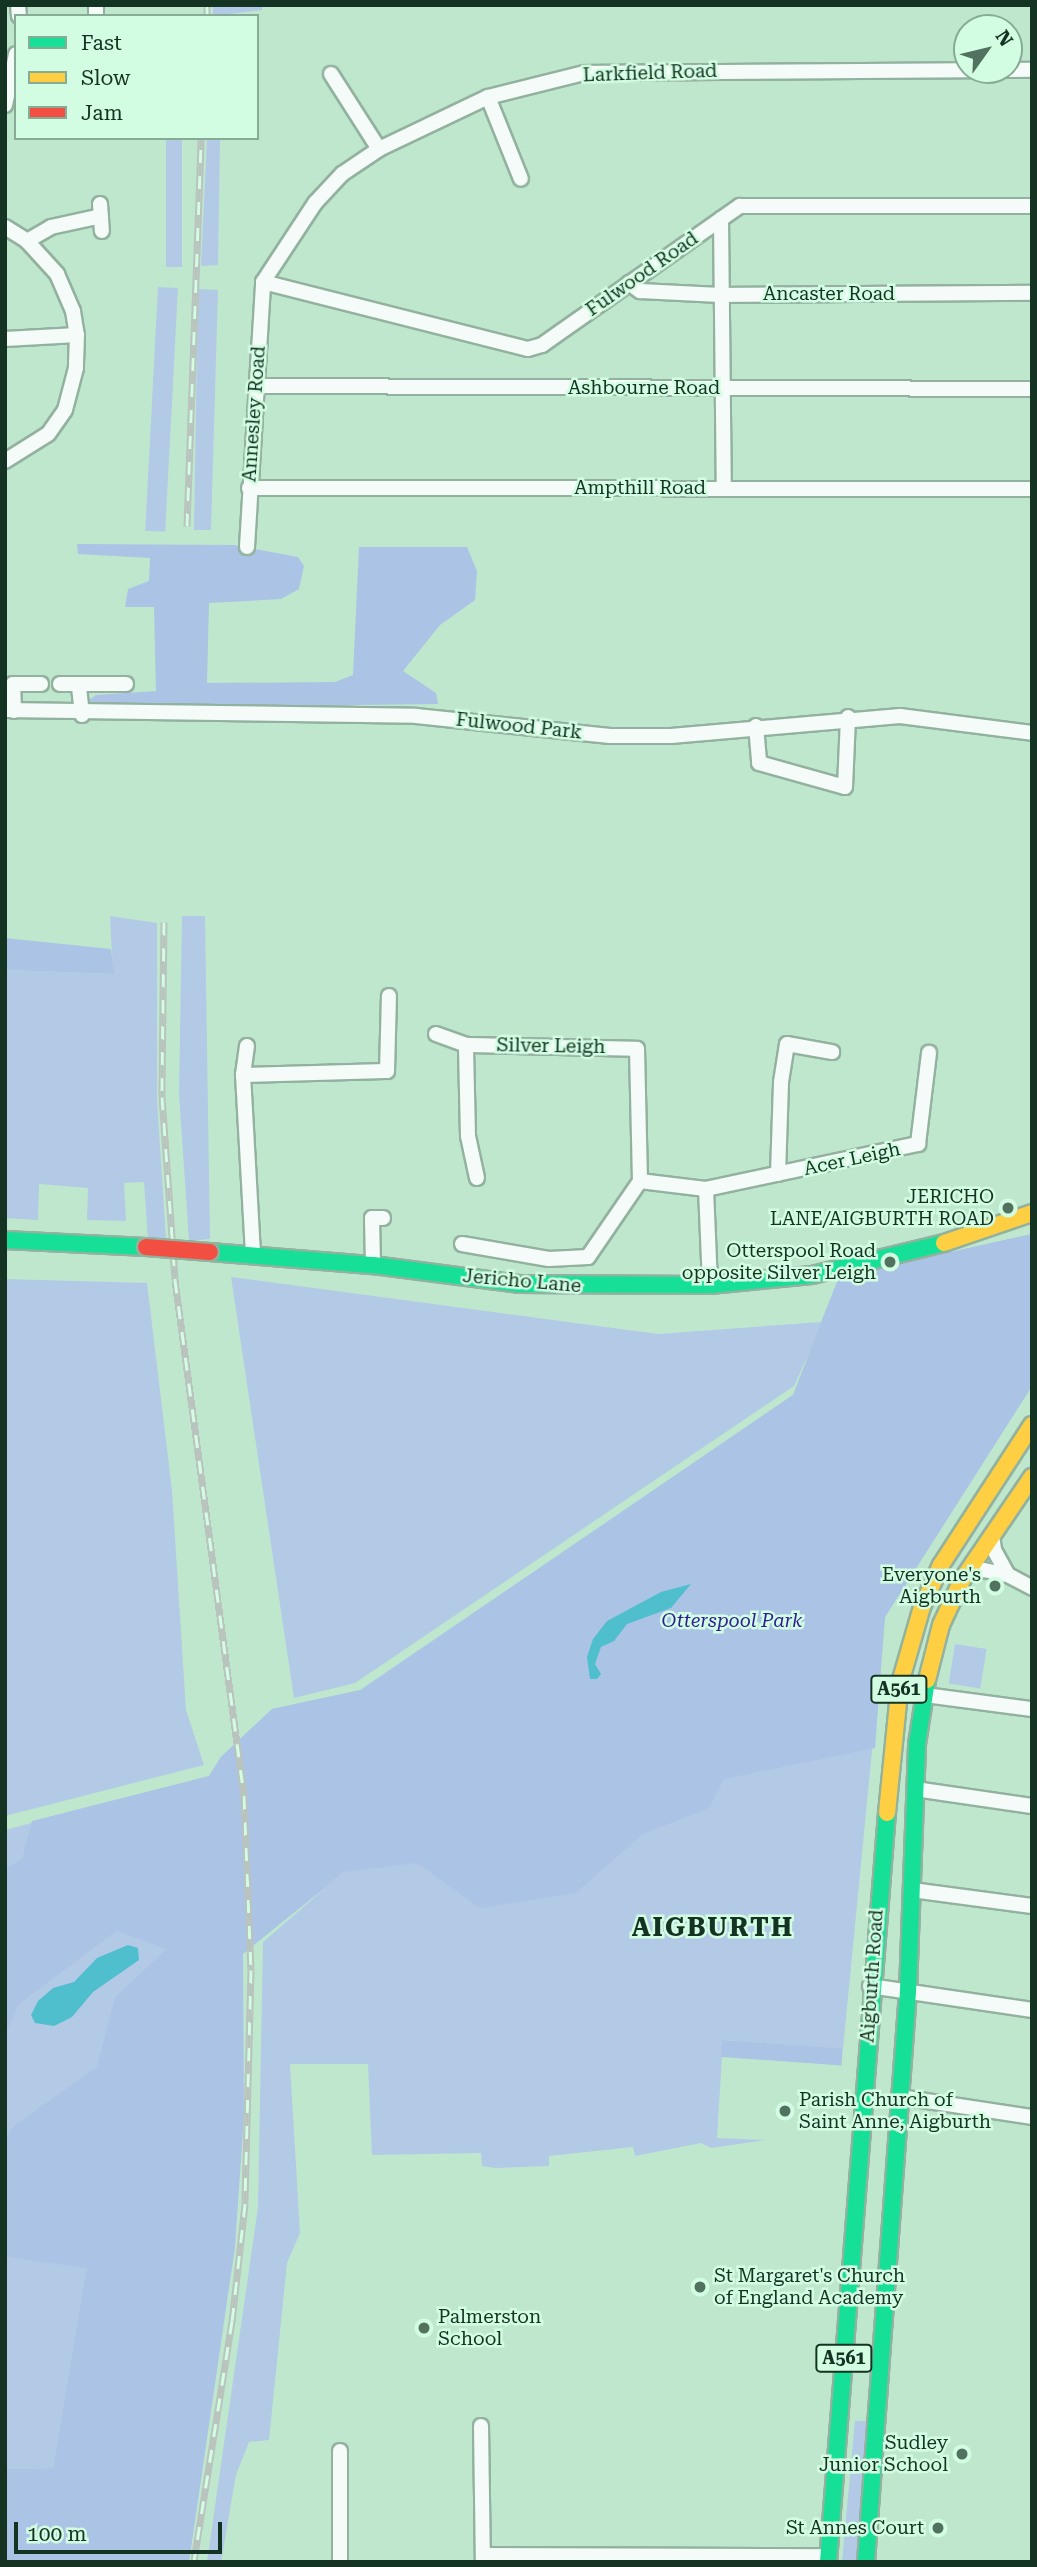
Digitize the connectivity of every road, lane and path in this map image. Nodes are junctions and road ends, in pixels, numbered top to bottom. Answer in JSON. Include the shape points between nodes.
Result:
{"nodes":[{"id":1,"x":13,"y":64,"type":"edge"},
{"id":2,"x":1032,"y":70,"type":"edge"},
{"id":3,"x":331,"y":74,"type":"dead end"},
{"id":4,"x":488,"y":97,"type":"junction"},
{"id":5,"x":5,"y":105,"type":"edge"},
{"id":6,"x":379,"y":149,"type":"junction"},
{"id":7,"x":521,"y":178,"type":"dead end"},
{"id":8,"x":1032,"y":206,"type":"edge"},
{"id":9,"x":101,"y":217,"type":"dead end"},
{"id":10,"x":721,"y":219,"type":"junction"},
{"id":11,"x":5,"y":227,"type":"edge"},
{"id":12,"x":27,"y":241,"type":"junction"},
{"id":13,"x":263,"y":282,"type":"junction"},
{"id":14,"x":629,"y":283,"type":"junction"},
{"id":15,"x":1032,"y":293,"type":"edge"},
{"id":16,"x":720,"y":295,"type":"junction"},
{"id":17,"x":77,"y":335,"type":"junction"},
{"id":18,"x":5,"y":339,"type":"edge"},
{"id":19,"x":256,"y":386,"type":"junction"},
{"id":20,"x":1032,"y":388,"type":"edge"},
{"id":21,"x":721,"y":389,"type":"junction"},
{"id":22,"x":5,"y":461,"type":"edge"},
{"id":23,"x":249,"y":488,"type":"junction"},
{"id":24,"x":724,"y":488,"type":"junction"},
{"id":25,"x":1032,"y":489,"type":"edge"},
{"id":26,"x":247,"y":547,"type":"dead end"},
{"id":27,"x":41,"y":684,"type":"dead end"},
{"id":28,"x":60,"y":684,"type":"dead end"},
{"id":29,"x":79,"y":684,"type":"junction"},
{"id":30,"x":126,"y":684,"type":"dead end"},
{"id":31,"x":9,"y":710,"type":"edge"},
{"id":32,"x":82,"y":715,"type":"junction"},
{"id":33,"x":848,"y":717,"type":"junction"},
{"id":34,"x":756,"y":726,"type":"junction"},
{"id":35,"x":1032,"y":733,"type":"edge"},
{"id":36,"x":390,"y":996,"type":"dead end"},
{"id":37,"x":436,"y":1034,"type":"dead end"},
{"id":38,"x":247,"y":1045,"type":"dead end"},
{"id":39,"x":466,"y":1045,"type":"junction"},
{"id":40,"x":832,"y":1052,"type":"dead end"},
{"id":41,"x":929,"y":1053,"type":"dead end"},
{"id":42,"x":243,"y":1075,"type":"junction"},
{"id":43,"x":778,"y":1174,"type":"junction"},
{"id":44,"x":477,"y":1178,"type":"dead end"},
{"id":45,"x":640,"y":1181,"type":"junction"},
{"id":46,"x":706,"y":1189,"type":"junction"},
{"id":47,"x":1032,"y":1213,"type":"edge"},
{"id":48,"x":372,"y":1217,"type":"dead end"},
{"id":49,"x":5,"y":1240,"type":"edge"},
{"id":50,"x":462,"y":1244,"type":"dead end"},
{"id":51,"x":253,"y":1255,"type":"junction"},
{"id":52,"x":373,"y":1265,"type":"junction"},
{"id":53,"x":710,"y":1285,"type":"junction"},
{"id":54,"x":1032,"y":1425,"type":"edge"},
{"id":55,"x":1031,"y":1480,"type":"edge"},
{"id":56,"x":992,"y":1532,"type":"junction"},
{"id":57,"x":1008,"y":1575,"type":"junction"},
{"id":58,"x":962,"y":1580,"type":"junction"},
{"id":59,"x":1032,"y":1588,"type":"edge"},
{"id":60,"x":925,"y":1695,"type":"junction"},
{"id":61,"x":1032,"y":1709,"type":"edge"},
{"id":62,"x":915,"y":1789,"type":"junction"},
{"id":63,"x":1032,"y":1806,"type":"edge"},
{"id":64,"x":912,"y":1890,"type":"junction"},
{"id":65,"x":1032,"y":1906,"type":"edge"},
{"id":66,"x":870,"y":1986,"type":"junction"},
{"id":67,"x":908,"y":1991,"type":"junction"},
{"id":68,"x":1032,"y":2010,"type":"edge"},
{"id":69,"x":900,"y":2097,"type":"junction"},
{"id":70,"x":1032,"y":2117,"type":"edge"},
{"id":71,"x":481,"y":2426,"type":"dead end"},
{"id":72,"x":340,"y":2451,"type":"dead end"},
{"id":73,"x":483,"y":2559,"type":"edge"},
{"id":74,"x":828,"y":2559,"type":"edge"},
{"id":75,"x":340,"y":2562,"type":"edge"},
{"id":76,"x":866,"y":2562,"type":"edge"}],
"edges":[{"from":1,"to":5,"type":"street"},
{"from":2,"to":4,"type":"street","name":"Larkfield Road","via":[[584,73]]},
{"from":3,"to":6,"type":"street"},
{"from":4,"to":6,"type":"street","name":"Larkfield Road"},
{"from":4,"to":7,"type":"street"},
{"from":6,"to":13,"type":"street","name":"Larkfield Road","via":[[342,174],[315,203]]},
{"from":8,"to":10,"type":"street","name":"Fulwood Road","via":[[760,205],[740,206]]},
{"from":9,"to":12,"type":"street","via":[[51,227]]},
{"from":10,"to":14,"type":"street","name":"Fulwood Road"},
{"from":10,"to":16,"type":"street"},
{"from":11,"to":12,"type":"street"},
{"from":12,"to":17,"type":"street","via":[[57,274],[73,311]]},
{"from":13,"to":14,"type":"street","name":"Fulwood Road","via":[[528,349],[542,345]]},
{"from":13,"to":19,"type":"street","name":"Annesley Road"},
{"from":14,"to":16,"type":"street","name":"Ancaster Road","via":[[640,292]]},
{"from":15,"to":16,"type":"street","name":"Ancaster Road"},
{"from":16,"to":21,"type":"street"},
{"from":17,"to":18,"type":"street"},
{"from":17,"to":22,"type":"street","via":[[76,368],[65,410],[48,434]]},
{"from":19,"to":21,"type":"street","name":"Ashbourne Road"},
{"from":19,"to":23,"type":"street","name":"Annesley Road"},
{"from":20,"to":21,"type":"street","name":"Ashbourne Road"},
{"from":21,"to":24,"type":"street"},
{"from":23,"to":24,"type":"street","name":"Ampthill Road"},
{"from":23,"to":26,"type":"street","name":"Annesley Road"},
{"from":24,"to":25,"type":"street","name":"Ampthill Road"},
{"from":27,"to":31,"type":"street","via":[[13,684]]},
{"from":28,"to":29,"type":"street"},
{"from":29,"to":30,"type":"street"},
{"from":29,"to":32,"type":"street"},
{"from":31,"to":32,"type":"street","name":"Fulwood Park"},
{"from":32,"to":34,"type":"street","name":"Fulwood Park","via":[[416,716],[610,736],[671,736]]},
{"from":33,"to":34,"type":"street","name":"Fulwood Park"},
{"from":33,"to":34,"type":"street","via":[[845,787],[759,763]]},
{"from":33,"to":35,"type":"street","name":"Fulwood Park","via":[[900,716]]},
{"from":36,"to":42,"type":"street","via":[[387,1071]]},
{"from":37,"to":39,"type":"street"},
{"from":38,"to":42,"type":"street"},
{"from":39,"to":44,"type":"street","via":[[468,1136]]},
{"from":39,"to":45,"type":"street","name":"Silver Leigh","via":[[638,1049]]},
{"from":40,"to":43,"type":"street","name":"Acer Leigh","via":[[787,1044],[780,1082]]},
{"from":41,"to":43,"type":"street","name":"Acer Leigh","via":[[918,1144]]},
{"from":42,"to":51,"type":"street"},
{"from":43,"to":46,"type":"street","name":"Acer Leigh"},
{"from":45,"to":46,"type":"street"},
{"from":45,"to":50,"type":"street","via":[[588,1257],[549,1259]]},
{"from":46,"to":53,"type":"street"},
{"from":47,"to":53,"type":"main road","name":"Jericho Lane","via":[[969,1237],[812,1275]]},
{"from":48,"to":52,"type":"street"},
{"from":49,"to":51,"type":"main road","name":"Jericho Lane","bridge":true},
{"from":51,"to":52,"type":"main road","name":"Jericho Lane"},
{"from":52,"to":53,"type":"main road","name":"Jericho Lane","via":[[519,1284]]},
{"from":54,"to":66,"type":"main road","name":"Aigburth Road","number":"A561","via":[[959,1531],[922,1606],[912,1640],[893,1726]]},
{"from":55,"to":56,"type":"main road","name":"Aigburth Road","number":"A561"},
{"from":56,"to":57,"type":"street","via":[[994,1550]]},
{"from":56,"to":58,"type":"main road","name":"Aigburth Road","number":"A561"},
{"from":57,"to":58,"type":"street","via":[[978,1570]]},
{"from":57,"to":59,"type":"street"},
{"from":58,"to":60,"type":"main road","name":"Aigburth Road","number":"A561","via":[[942,1625]]},
{"from":60,"to":61,"type":"street"},
{"from":60,"to":62,"type":"main road","name":"Aigburth Road","number":"A561"},
{"from":62,"to":63,"type":"street"},
{"from":62,"to":64,"type":"main road","name":"Aigburth Road","number":"A561"},
{"from":64,"to":65,"type":"street"},
{"from":64,"to":67,"type":"main road","name":"Aigburth Road","number":"A561"},
{"from":66,"to":67,"type":"street"},
{"from":66,"to":74,"type":"main road","name":"Aigburth Road","number":"A561"},
{"from":67,"to":68,"type":"street"},
{"from":67,"to":69,"type":"main road","name":"Aigburth Road","number":"A561"},
{"from":69,"to":70,"type":"street"},
{"from":69,"to":76,"type":"main road","name":"Aigburth Road","number":"A561"},
{"from":71,"to":73,"type":"street"},
{"from":72,"to":75,"type":"street"},
{"from":73,"to":74,"type":"street"}]}
